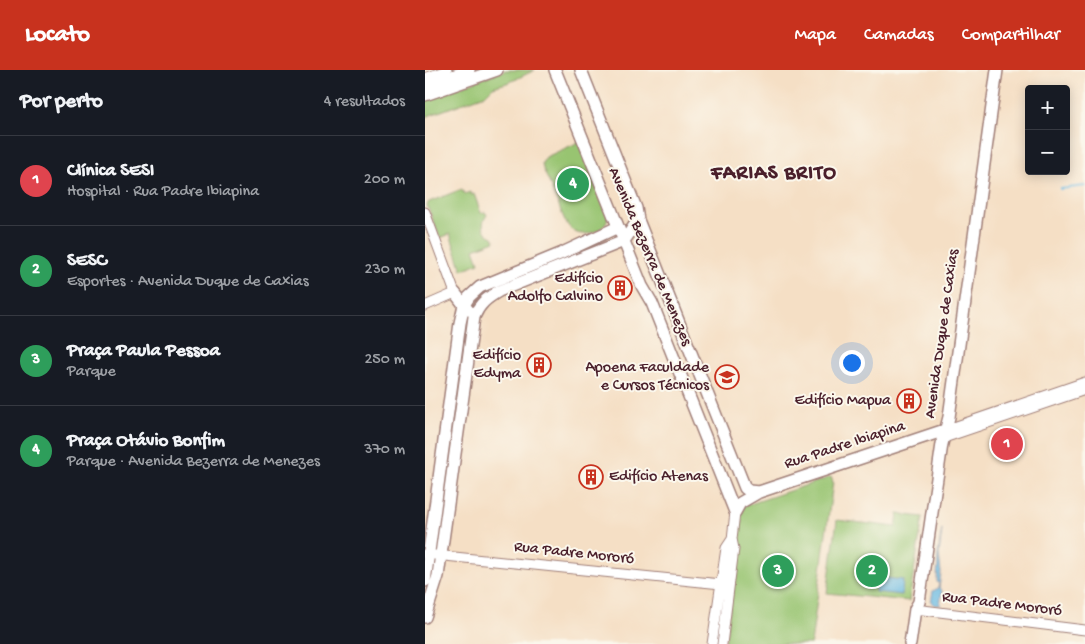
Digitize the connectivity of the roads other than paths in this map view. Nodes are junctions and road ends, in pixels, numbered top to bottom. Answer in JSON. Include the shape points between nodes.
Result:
{"nodes":[{"id":1,"x":469,"y":70,"type":"edge"},
{"id":2,"x":497,"y":70,"type":"edge"},
{"id":3,"x":555,"y":70,"type":"edge"},
{"id":4,"x":581,"y":70,"type":"edge"},
{"id":5,"x":990,"y":70,"type":"edge"},
{"id":6,"x":997,"y":70,"type":"edge"},
{"id":7,"x":432,"y":76,"type":"edge"},
{"id":8,"x":425,"y":95,"type":"edge"},
{"id":9,"x":425,"y":212,"type":"edge"},
{"id":10,"x":638,"y":220,"type":"junction"},
{"id":11,"x":618,"y":227,"type":"junction"},
{"id":12,"x":624,"y":241,"type":"junction"},
{"id":13,"x":966,"y":264,"type":"junction"},
{"id":14,"x":455,"y":293,"type":"junction"},
{"id":15,"x":484,"y":300,"type":"junction"},
{"id":16,"x":467,"y":301,"type":"junction"},
{"id":17,"x":425,"y":306,"type":"edge"},
{"id":18,"x":468,"y":362,"type":"junction"},
{"id":19,"x":1085,"y":382,"type":"edge"},
{"id":20,"x":1085,"y":390,"type":"edge"},
{"id":21,"x":942,"y":435,"type":"junction"},
{"id":22,"x":759,"y":492,"type":"junction"},
{"id":23,"x":735,"y":512,"type":"junction"},
{"id":24,"x":732,"y":539,"type":"junction"},
{"id":25,"x":432,"y":555,"type":"edge"},
{"id":26,"x":425,"y":581,"type":"edge"},
{"id":27,"x":721,"y":584,"type":"junction"},
{"id":28,"x":919,"y":607,"type":"junction"},
{"id":29,"x":425,"y":617,"type":"edge"},
{"id":30,"x":1085,"y":630,"type":"edge"},
{"id":31,"x":712,"y":644,"type":"edge"},
{"id":32,"x":722,"y":644,"type":"edge"},
{"id":33,"x":910,"y":644,"type":"edge"},
{"id":34,"x":917,"y":644,"type":"edge"}],
"edges":[{"from":1,"to":7,"type":"main road"},
{"from":2,"to":8,"type":"main road"},
{"from":3,"to":11,"type":"main road","name":"Avenida Bezerra de Menezes"},
{"from":4,"to":10,"type":"main road","name":"Avenida Bezerra de Menezes"},
{"from":5,"to":13,"type":"main road","name":"Avenida Duque de Caxias"},
{"from":6,"to":13,"type":"main road","name":"Avenida Duque de Caxias"},
{"from":9,"to":14,"type":"street"},
{"from":10,"to":12,"type":"main road"},
{"from":10,"to":22,"type":"main road","name":"Avenida Bezerra de Menezes","via":[[745,488]]},
{"from":11,"to":12,"type":"main road","name":"Avenida Bezerra de Menezes"},
{"from":11,"to":16,"type":"main road","via":[[480,287]]},
{"from":12,"to":15,"type":"main road"},
{"from":12,"to":23,"type":"main road","name":"Avenida Bezerra de Menezes"},
{"from":13,"to":21,"type":"main road","name":"Avenida Duque de Caxias","via":[[949,417]]},
{"from":14,"to":16,"type":"main road"},
{"from":14,"to":17,"type":"street"},
{"from":15,"to":16,"type":"main road"},
{"from":15,"to":18,"type":"main road","via":[[474,316]]},
{"from":16,"to":18,"type":"main road","via":[[470,316],[465,352]]},
{"from":16,"to":25,"type":"main road","via":[[460,324]]},
{"from":18,"to":25,"type":"main road"},
{"from":19,"to":21,"type":"street","name":"Rua Padre Ibiapina"},
{"from":20,"to":21,"type":"street","name":"Rua Padre Ibiapina"},
{"from":21,"to":22,"type":"main road","name":"Rua Padre Ibiapina"},
{"from":21,"to":28,"type":"main road","name":"Avenida Duque de Caxias"},
{"from":22,"to":23,"type":"main road","name":"Rua Padre Ibiapina","via":[[740,503]]},
{"from":23,"to":24,"type":"street"},
{"from":24,"to":27,"type":"street","via":[[726,548]]},
{"from":24,"to":32,"type":"street"},
{"from":25,"to":26,"type":"main road"},
{"from":25,"to":27,"type":"street","name":"Rua Padre Mororó"},
{"from":25,"to":29,"type":"main road","via":[[435,586]]},
{"from":27,"to":31,"type":"street"},
{"from":28,"to":30,"type":"street","name":"Rua Padre Mororó"},
{"from":28,"to":33,"type":"main road","name":"Avenida Duque de Caxias"},
{"from":28,"to":34,"type":"main road","name":"Avenida Duque de Caxias"}]}
